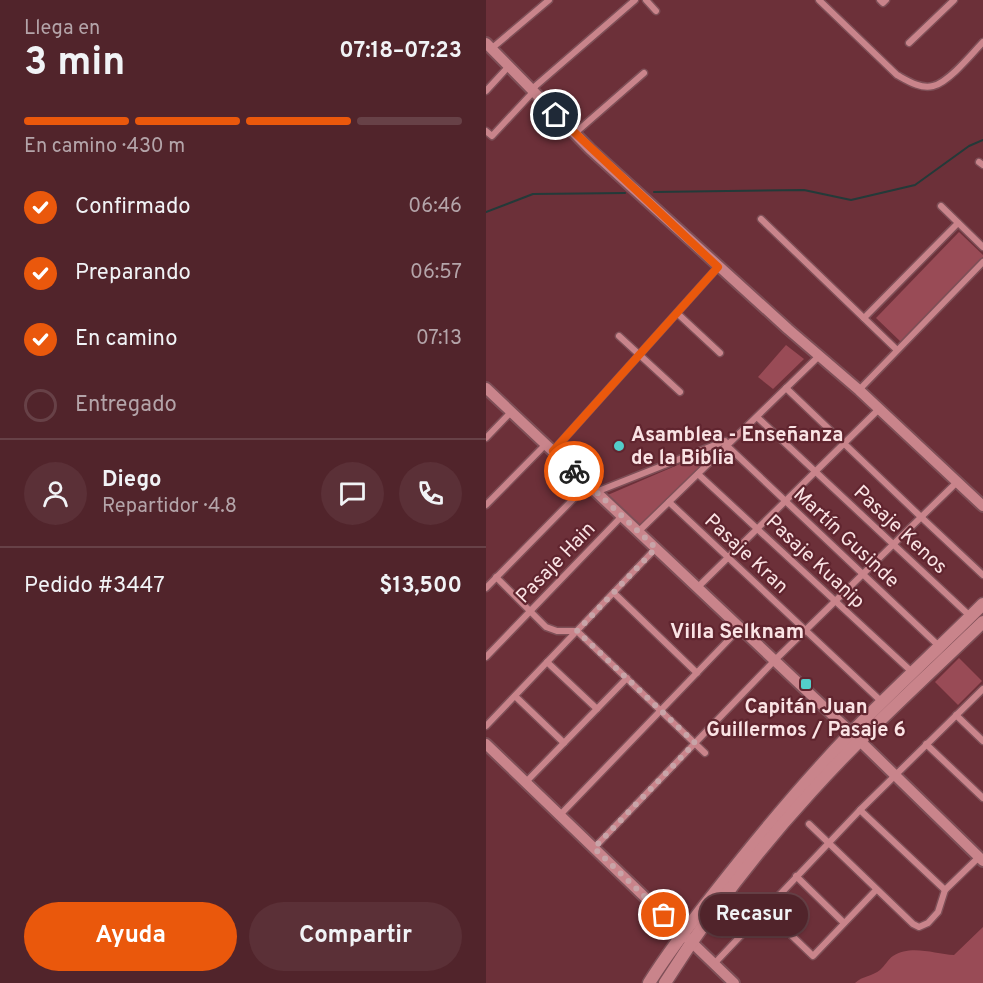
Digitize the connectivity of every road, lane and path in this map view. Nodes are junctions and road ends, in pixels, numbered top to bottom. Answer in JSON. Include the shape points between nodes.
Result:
{"nodes":[{"id":1,"x":549,"y":0,"type":"edge"},
{"id":2,"x":635,"y":0,"type":"edge"},
{"id":3,"x":646,"y":0,"type":"edge"},
{"id":4,"x":819,"y":0,"type":"edge"},
{"id":5,"x":954,"y":0,"type":"edge"},
{"id":6,"x":656,"y":11,"type":"dead end"},
{"id":7,"x":983,"y":42,"type":"edge"},
{"id":8,"x":909,"y":43,"type":"dead end"},
{"id":9,"x":489,"y":46,"type":"edge"},
{"id":10,"x":509,"y":66,"type":"junction"},
{"id":11,"x":644,"y":73,"type":"dead end"},
{"id":12,"x":533,"y":90,"type":"junction"},
{"id":13,"x":486,"y":91,"type":"edge"},
{"id":14,"x":489,"y":134,"type":"edge"},
{"id":15,"x":574,"y":134,"type":"junction"},
{"id":16,"x":941,"y":206,"type":"dead end"},
{"id":17,"x":761,"y":219,"type":"dead end"},
{"id":18,"x":958,"y":223,"type":"junction"},
{"id":19,"x":983,"y":247,"type":"edge"},
{"id":20,"x":983,"y":261,"type":"edge"},
{"id":21,"x":718,"y":267,"type":"junction"},
{"id":22,"x":677,"y":313,"type":"junction"},
{"id":23,"x":864,"y":318,"type":"junction"},
{"id":24,"x":619,"y":336,"type":"dead end"},
{"id":25,"x":897,"y":350,"type":"junction"},
{"id":26,"x":720,"y":353,"type":"dead end"},
{"id":27,"x":639,"y":355,"type":"junction"},
{"id":28,"x":819,"y":356,"type":"junction"},
{"id":29,"x":486,"y":388,"type":"edge"},
{"id":30,"x":786,"y":388,"type":"junction"},
{"id":31,"x":859,"y":390,"type":"junction"},
{"id":32,"x":680,"y":392,"type":"dead end"},
{"id":33,"x":879,"y":409,"type":"junction"},
{"id":34,"x":511,"y":412,"type":"junction"},
{"id":35,"x":757,"y":417,"type":"junction"},
{"id":36,"x":486,"y":438,"type":"edge"},
{"id":37,"x":844,"y":443,"type":"junction"},
{"id":38,"x":725,"y":444,"type":"junction"},
{"id":39,"x":549,"y":448,"type":"junction"},
{"id":40,"x":815,"y":472,"type":"junction"},
{"id":41,"x":698,"y":474,"type":"junction"},
{"id":42,"x":957,"y":482,"type":"junction"},
{"id":43,"x":592,"y":488,"type":"junction"},
{"id":44,"x":785,"y":501,"type":"junction"},
{"id":45,"x":669,"y":502,"type":"junction"},
{"id":46,"x":486,"y":505,"type":"edge"},
{"id":47,"x":983,"y":506,"type":"edge"},
{"id":48,"x":622,"y":516,"type":"junction"},
{"id":49,"x":921,"y":517,"type":"junction"},
{"id":50,"x":757,"y":529,"type":"junction"},
{"id":51,"x":638,"y":532,"type":"junction"},
{"id":52,"x":893,"y":544,"type":"junction"},
{"id":53,"x":656,"y":548,"type":"junction"},
{"id":54,"x":728,"y":558,"type":"junction"},
{"id":55,"x":863,"y":574,"type":"junction"},
{"id":56,"x":983,"y":574,"type":"edge"},
{"id":57,"x":496,"y":577,"type":"junction"},
{"id":58,"x":698,"y":587,"type":"junction"},
{"id":59,"x":486,"y":588,"type":"edge"},
{"id":60,"x":614,"y":593,"type":"junction"},
{"id":61,"x":835,"y":602,"type":"junction"},
{"id":62,"x":983,"y":604,"type":"edge"},
{"id":63,"x":530,"y":612,"type":"junction"},
{"id":64,"x":971,"y":616,"type":"junction"},
{"id":65,"x":983,"y":622,"type":"edge"},
{"id":66,"x":740,"y":628,"type":"junction"},
{"id":67,"x":805,"y":630,"type":"junction"},
{"id":68,"x":577,"y":631,"type":"junction"},
{"id":69,"x":944,"y":651,"type":"junction"},
{"id":70,"x":486,"y":657,"type":"edge"},
{"id":71,"x":775,"y":660,"type":"junction"},
{"id":72,"x":547,"y":662,"type":"junction"},
{"id":73,"x":912,"y":672,"type":"junction"},
{"id":74,"x":697,"y":673,"type":"junction"},
{"id":75,"x":627,"y":678,"type":"junction"},
{"id":76,"x":983,"y":689,"type":"edge"},
{"id":77,"x":514,"y":696,"type":"junction"},
{"id":78,"x":882,"y":702,"type":"junction"},
{"id":79,"x":597,"y":709,"type":"junction"},
{"id":80,"x":661,"y":711,"type":"junction"},
{"id":81,"x":956,"y":715,"type":"junction"},
{"id":82,"x":486,"y":726,"type":"edge"},
{"id":83,"x":856,"y":736,"type":"junction"},
{"id":84,"x":983,"y":741,"type":"edge"},
{"id":85,"x":564,"y":743,"type":"junction"},
{"id":86,"x":695,"y":743,"type":"junction"},
{"id":87,"x":486,"y":744,"type":"edge"},
{"id":88,"x":926,"y":744,"type":"junction"},
{"id":89,"x":705,"y":753,"type":"dead end"},
{"id":90,"x":895,"y":775,"type":"junction"},
{"id":91,"x":526,"y":782,"type":"junction"},
{"id":92,"x":983,"y":798,"type":"edge"},
{"id":93,"x":860,"y":810,"type":"junction"},
{"id":94,"x":560,"y":815,"type":"junction"},
{"id":95,"x":809,"y":824,"type":"dead end"},
{"id":96,"x":828,"y":843,"type":"junction"},
{"id":97,"x":594,"y":848,"type":"junction"},
{"id":98,"x":982,"y":857,"type":"edge"},
{"id":99,"x":796,"y":876,"type":"junction"},
{"id":100,"x":876,"y":890,"type":"junction"},
{"id":101,"x":945,"y":890,"type":"junction"},
{"id":102,"x":765,"y":910,"type":"junction"},
{"id":103,"x":844,"y":923,"type":"junction"},
{"id":104,"x":687,"y":938,"type":"junction"},
{"id":105,"x":714,"y":963,"type":"junction"},
{"id":106,"x":649,"y":983,"type":"edge"},
{"id":107,"x":665,"y":983,"type":"edge"},
{"id":108,"x":734,"y":983,"type":"edge"}],
"edges":[{"from":1,"to":9,"type":"street"},
{"from":2,"to":12,"type":"street"},
{"from":3,"to":6,"type":"street"},
{"from":4,"to":7,"type":"street","via":[[909,82],[933,86],[947,79]]},
{"from":5,"to":8,"type":"street"},
{"from":9,"to":10,"type":"street"},
{"from":10,"to":12,"type":"street"},
{"from":10,"to":13,"type":"street"},
{"from":11,"to":15,"type":"street"},
{"from":12,"to":14,"type":"street"},
{"from":12,"to":15,"type":"street"},
{"from":15,"to":21,"type":"street"},
{"from":16,"to":18,"type":"street"},
{"from":17,"to":23,"type":"street"},
{"from":18,"to":19,"type":"street"},
{"from":18,"to":23,"type":"street"},
{"from":20,"to":25,"type":"street"},
{"from":21,"to":22,"type":"street"},
{"from":21,"to":28,"type":"street"},
{"from":22,"to":26,"type":"street"},
{"from":22,"to":27,"type":"street"},
{"from":23,"to":25,"type":"street"},
{"from":24,"to":27,"type":"street"},
{"from":25,"to":31,"type":"street"},
{"from":27,"to":32,"type":"street"},
{"from":27,"to":39,"type":"street"},
{"from":28,"to":30,"type":"street"},
{"from":28,"to":31,"type":"street"},
{"from":29,"to":34,"type":"street"},
{"from":30,"to":35,"type":"street"},
{"from":30,"to":37,"type":"street"},
{"from":31,"to":33,"type":"street"},
{"from":33,"to":37,"type":"street"},
{"from":33,"to":42,"type":"street"},
{"from":34,"to":36,"type":"street"},
{"from":34,"to":39,"type":"street"},
{"from":35,"to":38,"type":"street"},
{"from":35,"to":40,"type":"street","name":"Pasaje Kenos"},
{"from":37,"to":40,"type":"street"},
{"from":37,"to":49,"type":"street"},
{"from":38,"to":41,"type":"street"},
{"from":38,"to":43,"type":"street"},
{"from":38,"to":44,"type":"street","name":"Martín Gusinde"},
{"from":39,"to":43,"type":"street"},
{"from":39,"to":46,"type":"street"},
{"from":40,"to":44,"type":"street"},
{"from":40,"to":52,"type":"street","name":"Pasaje Kenos"},
{"from":41,"to":45,"type":"street"},
{"from":41,"to":50,"type":"street","name":"Pasaje Kuanip"},
{"from":42,"to":47,"type":"street"},
{"from":42,"to":49,"type":"street"},
{"from":43,"to":48,"type":"street"},
{"from":43,"to":57,"type":"street"},
{"from":44,"to":50,"type":"street"},
{"from":44,"to":55,"type":"street","name":"Martín Gusinde"},
{"from":45,"to":51,"type":"street"},
{"from":45,"to":54,"type":"street","name":"Pasaje Kran"},
{"from":48,"to":51,"type":"street"},
{"from":48,"to":63,"type":"street","name":"Pasaje Hain"},
{"from":49,"to":52,"type":"street"},
{"from":49,"to":56,"type":"street"},
{"from":50,"to":54,"type":"street"},
{"from":50,"to":61,"type":"street","name":"Pasaje Kuanip"},
{"from":51,"to":53,"type":"street"},
{"from":52,"to":55,"type":"street"},
{"from":52,"to":64,"type":"street","name":"Pasaje Kenos"},
{"from":53,"to":58,"type":"street"},
{"from":53,"to":60,"type":"street"},
{"from":54,"to":58,"type":"street"},
{"from":54,"to":67,"type":"street","name":"Pasaje Kran"},
{"from":55,"to":61,"type":"street"},
{"from":55,"to":69,"type":"street","name":"Martín Gusinde"},
{"from":57,"to":59,"type":"street"},
{"from":57,"to":63,"type":"street"},
{"from":58,"to":66,"type":"street"},
{"from":60,"to":68,"type":"street"},
{"from":60,"to":74,"type":"street"},
{"from":61,"to":67,"type":"street"},
{"from":61,"to":73,"type":"street","name":"Pasaje Kuanip"},
{"from":62,"to":64,"type":"main road"},
{"from":63,"to":68,"type":"street","via":[[551,630]]},
{"from":63,"to":70,"type":"street","name":"Pasaje Hain"},
{"from":64,"to":69,"type":"main road"},
{"from":65,"to":69,"type":"main road"},
{"from":66,"to":71,"type":"street"},
{"from":66,"to":74,"type":"street"},
{"from":67,"to":71,"type":"street"},
{"from":67,"to":78,"type":"street","name":"Pasaje Kran"},
{"from":68,"to":72,"type":"street"},
{"from":68,"to":75,"type":"street"},
{"from":69,"to":73,"type":"main road"},
{"from":69,"to":83,"type":"main road"},
{"from":71,"to":83,"type":"street"},
{"from":71,"to":86,"type":"street"},
{"from":72,"to":77,"type":"street"},
{"from":72,"to":79,"type":"street"},
{"from":73,"to":78,"type":"main road"},
{"from":74,"to":80,"type":"street"},
{"from":75,"to":79,"type":"street"},
{"from":75,"to":80,"type":"street"},
{"from":76,"to":81,"type":"street"},
{"from":77,"to":82,"type":"street"},
{"from":77,"to":85,"type":"street"},
{"from":78,"to":83,"type":"main road"},
{"from":79,"to":85,"type":"street"},
{"from":80,"to":86,"type":"street"},
{"from":80,"to":94,"type":"street"},
{"from":81,"to":84,"type":"street"},
{"from":81,"to":88,"type":"street"},
{"from":83,"to":90,"type":"street"},
{"from":83,"to":104,"type":"main road"},
{"from":85,"to":91,"type":"street"},
{"from":86,"to":89,"type":"street"},
{"from":86,"to":97,"type":"street"},
{"from":87,"to":91,"type":"street"},
{"from":88,"to":90,"type":"street"},
{"from":88,"to":92,"type":"street"},
{"from":90,"to":93,"type":"street"},
{"from":90,"to":98,"type":"street"},
{"from":91,"to":94,"type":"street"},
{"from":93,"to":96,"type":"street"},
{"from":93,"to":101,"type":"street"},
{"from":94,"to":97,"type":"street"},
{"from":95,"to":96,"type":"street"},
{"from":96,"to":99,"type":"street"},
{"from":96,"to":100,"type":"street"},
{"from":97,"to":104,"type":"street"},
{"from":98,"to":101,"type":"street"},
{"from":99,"to":102,"type":"street"},
{"from":99,"to":103,"type":"street"},
{"from":100,"to":101,"type":"street","via":[[919,927],[938,912]]},
{"from":100,"to":103,"type":"street"},
{"from":102,"to":103,"type":"street","via":[[813,956]]},
{"from":102,"to":105,"type":"street"},
{"from":104,"to":105,"type":"street"},
{"from":104,"to":106,"type":"main road"},
{"from":104,"to":107,"type":"main road"},
{"from":105,"to":108,"type":"street"}]}
